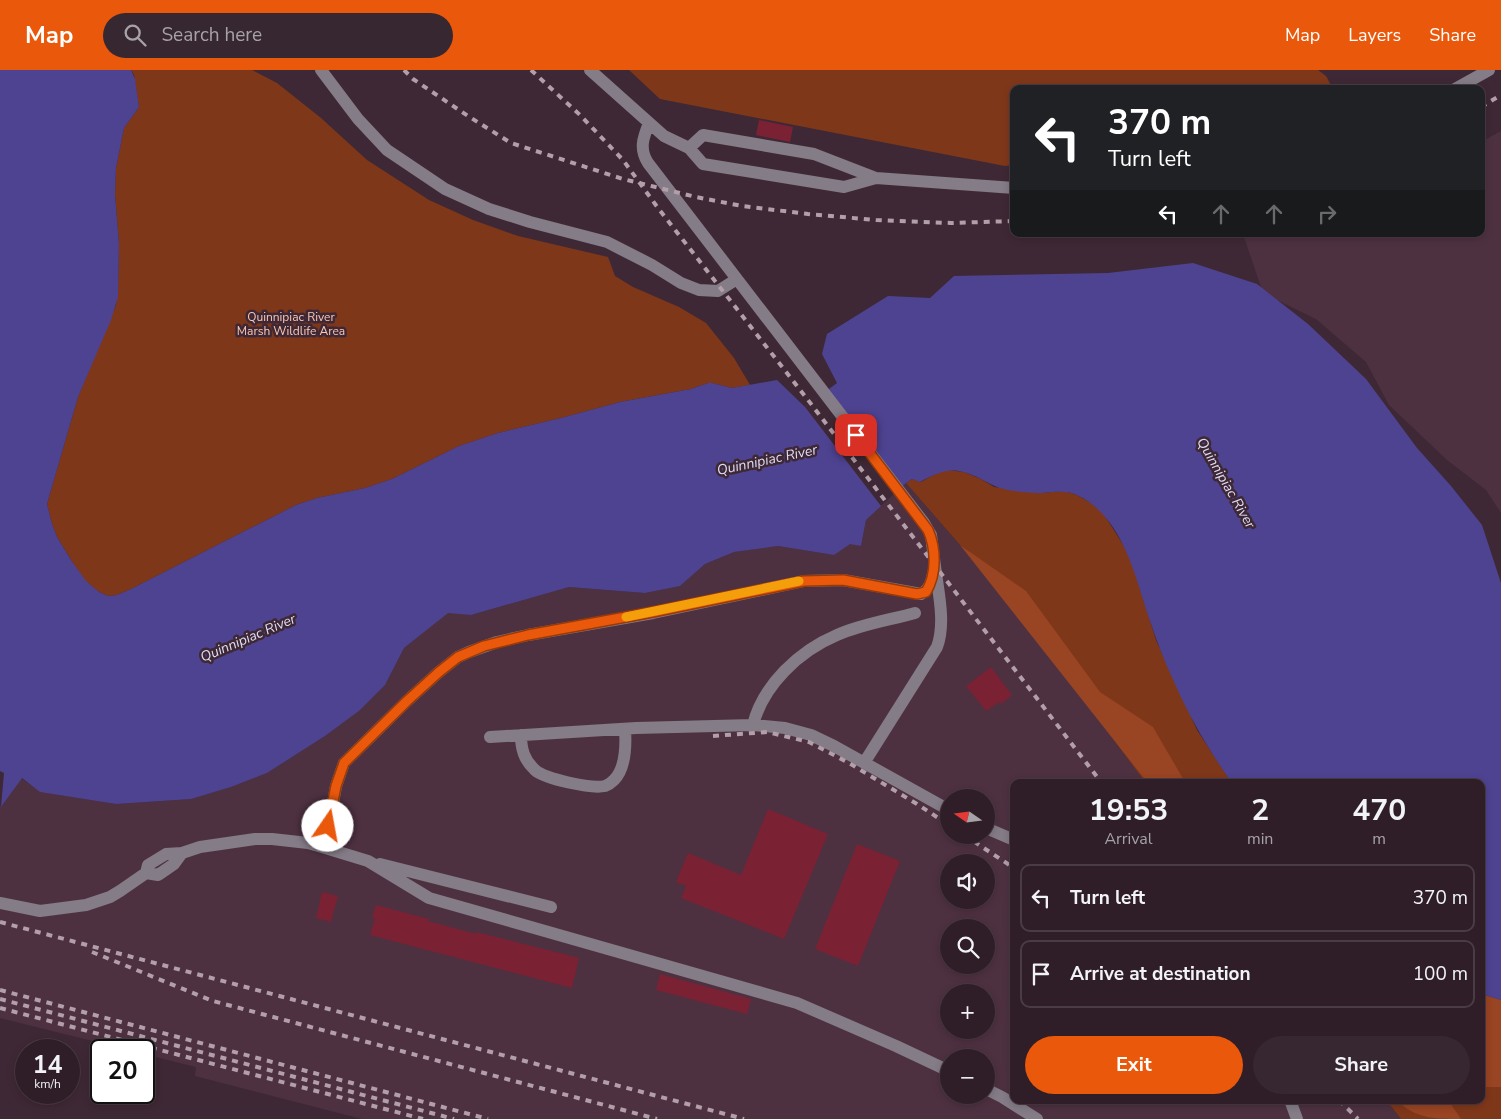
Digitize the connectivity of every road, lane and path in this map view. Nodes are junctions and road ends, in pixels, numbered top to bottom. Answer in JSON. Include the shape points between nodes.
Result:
{"nodes":[{"id":1,"x":321,"y":70,"type":"edge"},
{"id":2,"x":590,"y":70,"type":"edge"},
{"id":3,"x":1489,"y":70,"type":"edge"},
{"id":4,"x":1462,"y":85,"type":"edge"},
{"id":5,"x":649,"y":123,"type":"junction"},
{"id":6,"x":689,"y":148,"type":"junction"},
{"id":7,"x":876,"y":178,"type":"junction"},
{"id":8,"x":1010,"y":188,"type":"edge"},
{"id":9,"x":738,"y":278,"type":"junction"},
{"id":10,"x":935,"y":566,"type":"junction"},
{"id":11,"x":915,"y":613,"type":"dead end"},
{"id":12,"x":753,"y":725,"type":"junction"},
{"id":13,"x":625,"y":729,"type":"junction"},
{"id":14,"x":521,"y":735,"type":"junction"},
{"id":15,"x":490,"y":737,"type":"dead end"},
{"id":16,"x":864,"y":763,"type":"junction"},
{"id":17,"x":940,"y":805,"type":"edge"},
{"id":18,"x":995,"y":832,"type":"edge"},
{"id":19,"x":1010,"y":838,"type":"edge"},
{"id":20,"x":322,"y":847,"type":"junction"},
{"id":21,"x":368,"y":861,"type":"junction"},
{"id":22,"x":0,"y":903,"type":"edge"},
{"id":23,"x":551,"y":907,"type":"dead end"},
{"id":24,"x":940,"y":1068,"type":"edge"},
{"id":25,"x":995,"y":1094,"type":"edge"},
{"id":26,"x":1010,"y":1102,"type":"edge"},
{"id":27,"x":1013,"y":1104,"type":"edge"},
{"id":28,"x":1291,"y":1104,"type":"edge"},
{"id":29,"x":1037,"y":1119,"type":"edge"},
{"id":30,"x":1297,"y":1119,"type":"edge"}],
"edges":[{"from":1,"to":9,"type":"lane","via":[[358,119],[387,150],[468,201],[607,242],[699,290],[718,291]]},
{"from":2,"to":5,"type":"lane"},
{"from":3,"to":4,"type":"lane"},
{"from":5,"to":6,"type":"lane","via":[[664,136]]},
{"from":5,"to":9,"type":"lane","via":[[643,137],[644,156]]},
{"from":6,"to":7,"type":"lane","via":[[703,164],[844,187]]},
{"from":6,"to":7,"type":"lane","via":[[703,135],[814,154]]},
{"from":7,"to":8,"type":"lane"},
{"from":9,"to":10,"type":"lane","via":[[928,530]]},
{"from":10,"to":16,"type":"lane","via":[[940,640]]},
{"from":10,"to":20,"type":"lane","via":[[929,587],[921,594],[843,580],[804,581],[528,635],[497,642],[458,657],[344,763]]},
{"from":11,"to":12,"type":"lane","via":[[851,630],[815,647],[792,664],[769,690]]},
{"from":12,"to":13,"type":"lane"},
{"from":12,"to":16,"type":"lane","via":[[800,732]]},
{"from":13,"to":14,"type":"lane"},
{"from":13,"to":14,"type":"lane","via":[[625,753],[621,767],[614,781],[605,786],[580,784],[535,770],[524,755]]},
{"from":14,"to":15,"type":"lane"},
{"from":16,"to":17,"type":"lane"},
{"from":18,"to":19,"type":"lane"},
{"from":20,"to":21,"type":"lane"},
{"from":20,"to":22,"type":"lane","via":[[272,839],[200,847],[182,853],[174,864],[158,875],[146,873],[110,897],[86,905],[40,911]]},
{"from":21,"to":23,"type":"lane"},
{"from":21,"to":24,"type":"lane","via":[[429,898],[797,1003]]},
{"from":25,"to":26,"type":"lane"},
{"from":27,"to":29,"type":"lane"},
{"from":28,"to":30,"type":"lane"}]}
